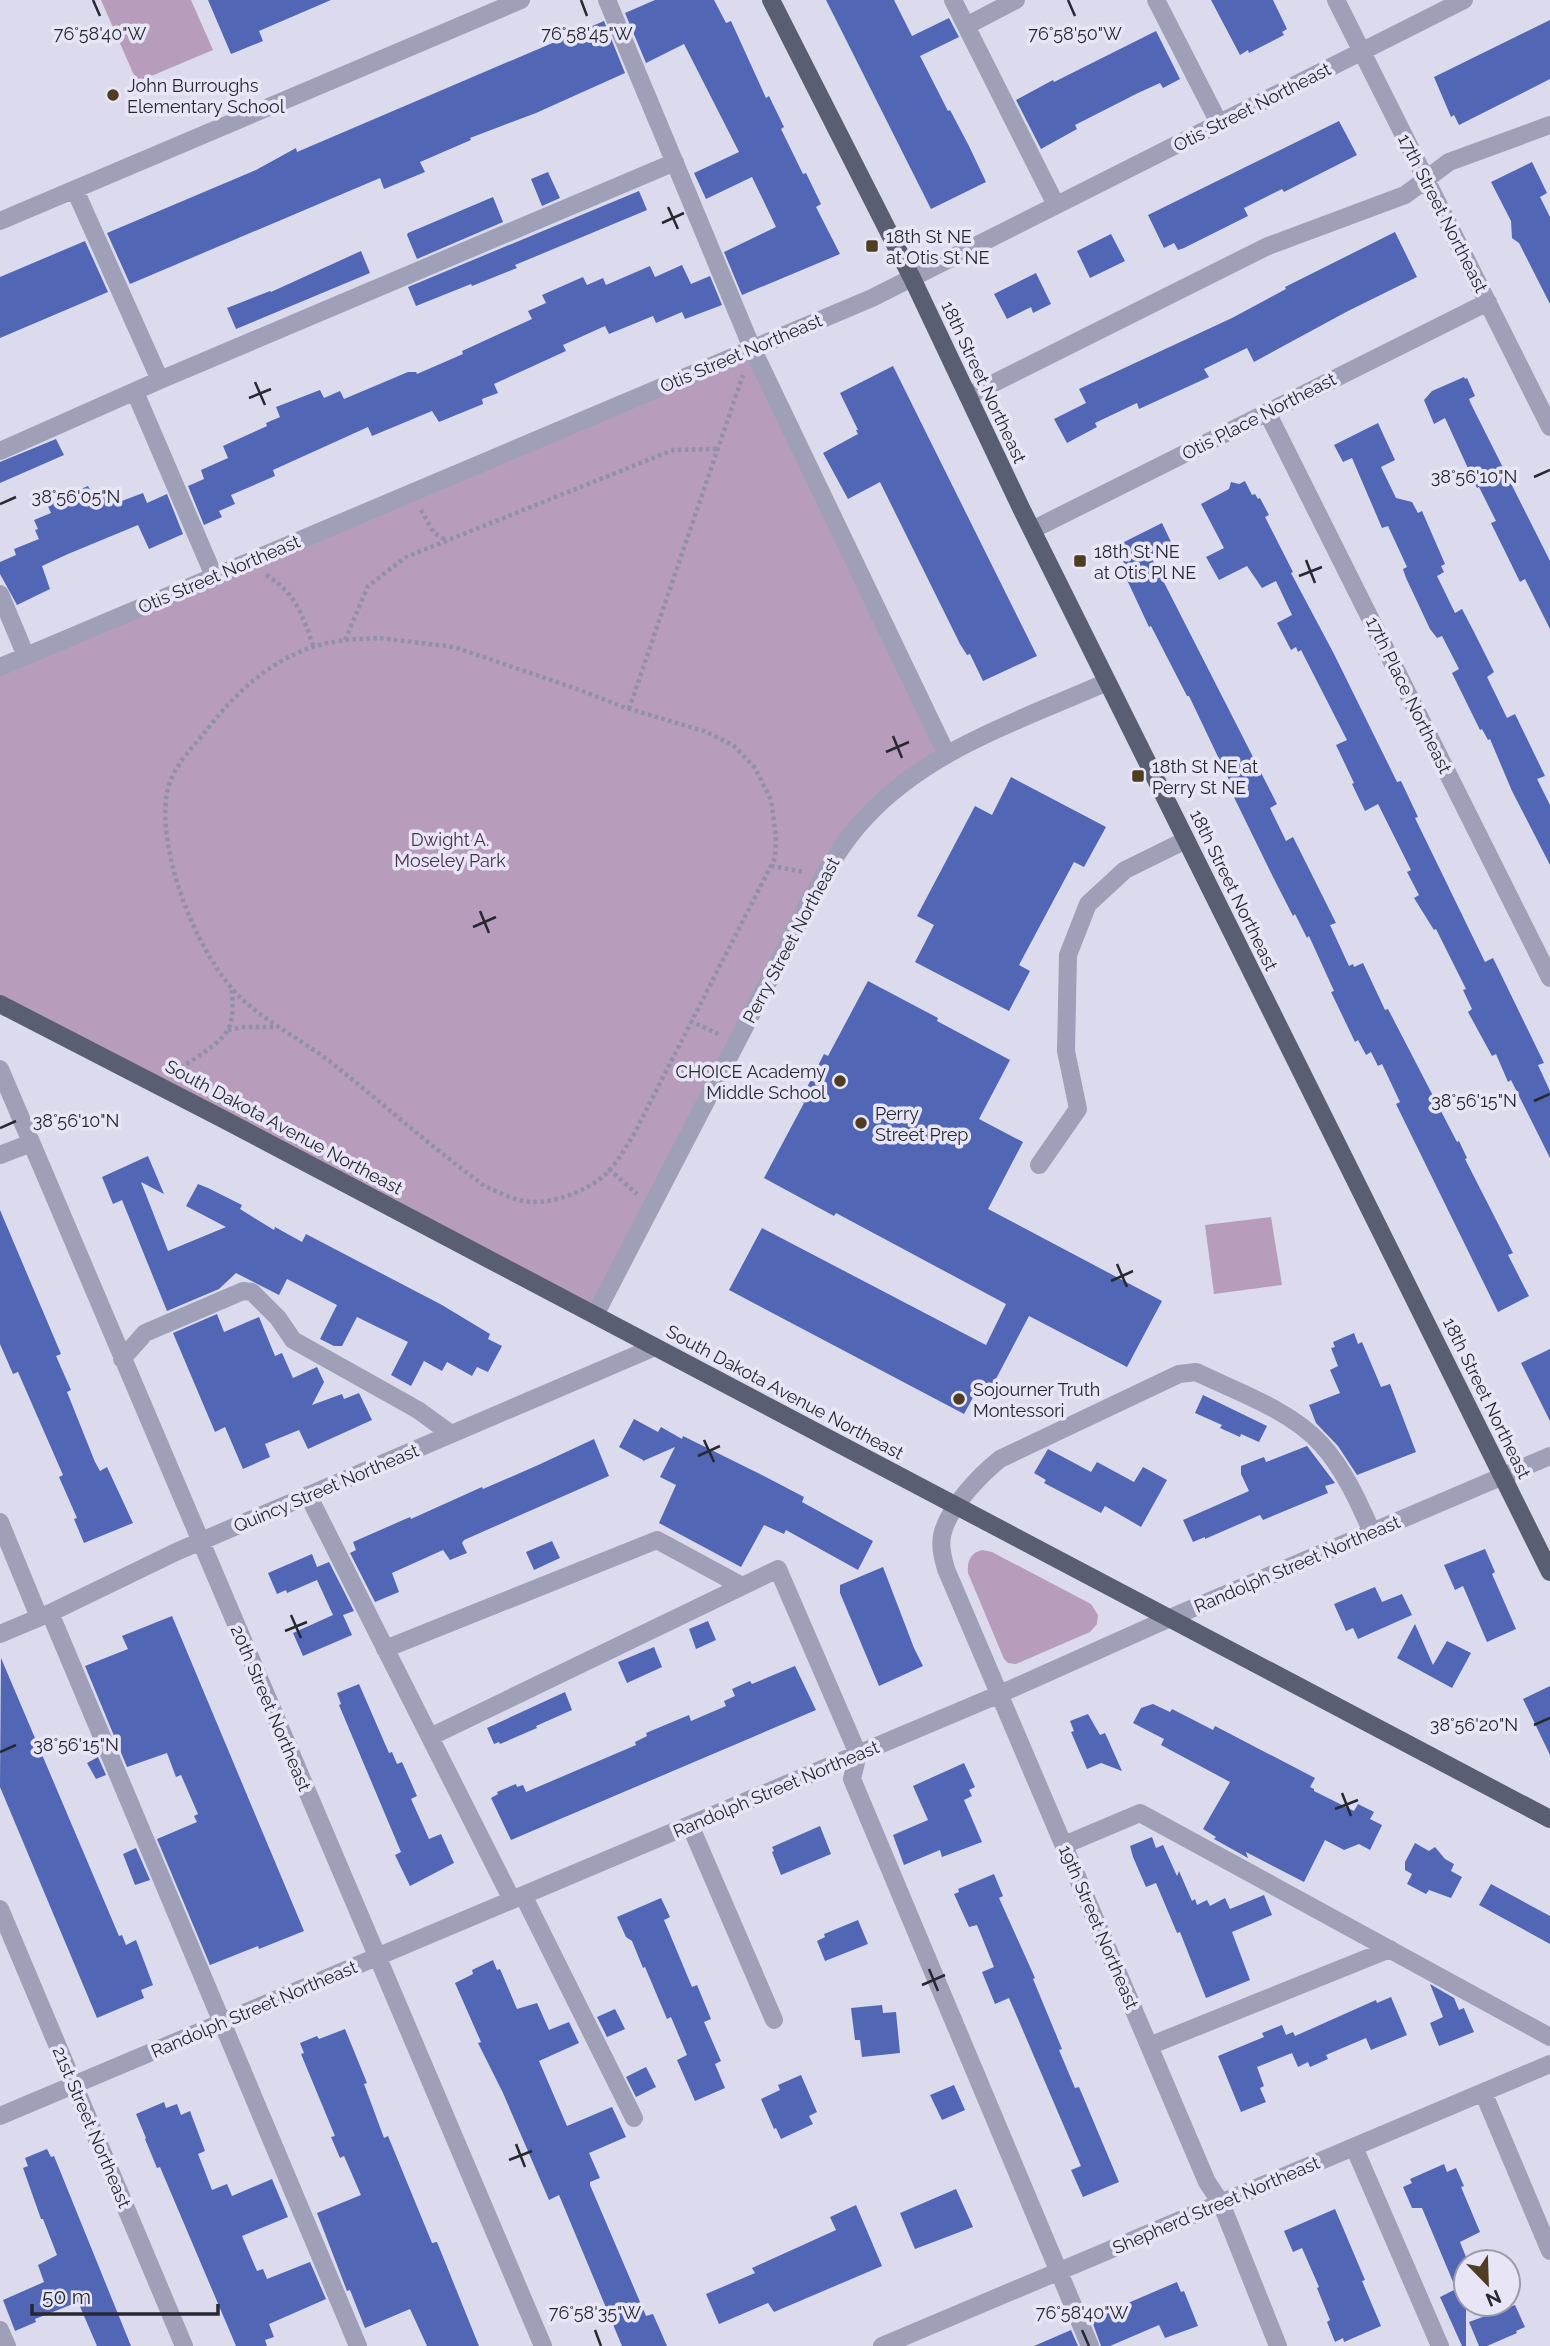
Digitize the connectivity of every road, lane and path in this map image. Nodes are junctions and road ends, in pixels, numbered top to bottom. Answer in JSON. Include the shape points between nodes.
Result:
{"nodes":[{"id":1,"x":522,"y":0,"type":"edge"},
{"id":2,"x":607,"y":0,"type":"edge"},
{"id":3,"x":771,"y":0,"type":"edge"},
{"id":4,"x":953,"y":0,"type":"edge"},
{"id":5,"x":1016,"y":0,"type":"edge"},
{"id":6,"x":1156,"y":0,"type":"edge"},
{"id":7,"x":1336,"y":0,"type":"edge"},
{"id":8,"x":1464,"y":0,"type":"edge"},
{"id":9,"x":966,"y":26,"type":"junction"},
{"id":10,"x":1361,"y":52,"type":"junction"},
{"id":11,"x":1219,"y":123,"type":"junction"},
{"id":12,"x":1550,"y":125,"type":"edge"},
{"id":13,"x":674,"y":162,"type":"junction"},
{"id":14,"x":1425,"y":178,"type":"junction"},
{"id":15,"x":75,"y":190,"type":"junction"},
{"id":16,"x":1056,"y":205,"type":"junction"},
{"id":17,"x":0,"y":221,"type":"edge"},
{"id":18,"x":912,"y":278,"type":"junction"},
{"id":19,"x":1488,"y":302,"type":"junction"},
{"id":20,"x":752,"y":348,"type":"junction"},
{"id":21,"x":160,"y":380,"type":"junction"},
{"id":22,"x":135,"y":392,"type":"junction"},
{"id":23,"x":968,"y":396,"type":"junction"},
{"id":24,"x":1266,"y":412,"type":"junction"},
{"id":25,"x":1550,"y":427,"type":"edge"},
{"id":26,"x":718,"y":449,"type":"junction"},
{"id":27,"x":0,"y":451,"type":"edge"},
{"id":28,"x":411,"y":493,"type":"junction"},
{"id":29,"x":1032,"y":530,"type":"junction"},
{"id":30,"x":447,"y":540,"type":"junction"},
{"id":31,"x":245,"y":563,"type":"junction"},
{"id":32,"x":214,"y":576,"type":"junction"},
{"id":33,"x":0,"y":594,"type":"edge"},
{"id":34,"x":345,"y":640,"type":"junction"},
{"id":35,"x":314,"y":648,"type":"junction"},
{"id":36,"x":26,"y":656,"type":"junction"},
{"id":37,"x":0,"y":667,"type":"edge"},
{"id":38,"x":1107,"y":682,"type":"junction"},
{"id":39,"x":629,"y":709,"type":"junction"},
{"id":40,"x":947,"y":755,"type":"junction"},
{"id":41,"x":1186,"y":840,"type":"junction"},
{"id":42,"x":771,"y":866,"type":"junction"},
{"id":43,"x":824,"y":875,"type":"junction"},
{"id":44,"x":1550,"y":978,"type":"edge"},
{"id":45,"x":232,"y":986,"type":"junction"},
{"id":46,"x":0,"y":1004,"type":"edge"},
{"id":47,"x":690,"y":1021,"type":"junction"},
{"id":48,"x":279,"y":1027,"type":"junction"},
{"id":49,"x":228,"y":1030,"type":"junction"},
{"id":50,"x":736,"y":1043,"type":"junction"},
{"id":51,"x":0,"y":1069,"type":"edge"},
{"id":52,"x":158,"y":1085,"type":"junction"},
{"id":53,"x":31,"y":1143,"type":"junction"},
{"id":54,"x":0,"y":1155,"type":"edge"},
{"id":55,"x":1040,"y":1165,"type":"dead end"},
{"id":56,"x":609,"y":1169,"type":"junction"},
{"id":57,"x":651,"y":1206,"type":"junction"},
{"id":58,"x":595,"y":1315,"type":"junction"},
{"id":59,"x":654,"y":1347,"type":"junction"},
{"id":60,"x":122,"y":1359,"type":"junction"},
{"id":61,"x":451,"y":1434,"type":"junction"},
{"id":62,"x":1550,"y":1456,"type":"edge"},
{"id":63,"x":1502,"y":1476,"type":"junction"},
{"id":64,"x":308,"y":1495,"type":"junction"},
{"id":65,"x":957,"y":1506,"type":"junction"},
{"id":66,"x":0,"y":1522,"type":"edge"},
{"id":67,"x":1372,"y":1532,"type":"junction"},
{"id":68,"x":200,"y":1542,"type":"junction"},
{"id":69,"x":1550,"y":1572,"type":"edge"},
{"id":70,"x":742,"y":1586,"type":"junction"},
{"id":71,"x":44,"y":1615,"type":"junction"},
{"id":72,"x":1170,"y":1618,"type":"junction"},
{"id":73,"x":0,"y":1634,"type":"edge"},
{"id":74,"x":385,"y":1649,"type":"junction"},
{"id":75,"x":1000,"y":1694,"type":"junction"},
{"id":76,"x":430,"y":1737,"type":"junction"},
{"id":77,"x":858,"y":1754,"type":"junction"},
{"id":78,"x":1550,"y":1819,"type":"edge"},
{"id":79,"x":690,"y":1825,"type":"junction"},
{"id":80,"x":1064,"y":1845,"type":"junction"},
{"id":81,"x":517,"y":1898,"type":"junction"},
{"id":82,"x":0,"y":1909,"type":"edge"},
{"id":83,"x":1390,"y":1948,"type":"junction"},
{"id":84,"x":377,"y":1957,"type":"junction"},
{"id":85,"x":774,"y":2020,"type":"dead end"},
{"id":86,"x":222,"y":2023,"type":"junction"},
{"id":87,"x":1550,"y":2037,"type":"edge"},
{"id":88,"x":1149,"y":2046,"type":"junction"},
{"id":89,"x":1550,"y":2064,"type":"edge"},
{"id":90,"x":74,"y":2086,"type":"junction"},
{"id":91,"x":1483,"y":2092,"type":"junction"},
{"id":92,"x":0,"y":2116,"type":"edge"},
{"id":93,"x":634,"y":2118,"type":"dead end"},
{"id":94,"x":1354,"y":2147,"type":"junction"},
{"id":95,"x":1221,"y":2203,"type":"junction"},
{"id":96,"x":1550,"y":2251,"type":"edge"},
{"id":97,"x":1059,"y":2271,"type":"junction"},
{"id":98,"x":0,"y":2330,"type":"edge"},
{"id":99,"x":7,"y":2346,"type":"edge"},
{"id":100,"x":184,"y":2346,"type":"edge"},
{"id":101,"x":358,"y":2346,"type":"edge"},
{"id":102,"x":542,"y":2346,"type":"edge"},
{"id":103,"x":882,"y":2346,"type":"edge"},
{"id":104,"x":1090,"y":2346,"type":"edge"},
{"id":105,"x":1278,"y":2346,"type":"edge"},
{"id":106,"x":1440,"y":2346,"type":"edge"}],
"edges":[{"from":1,"to":15,"type":"street"},
{"from":2,"to":13,"type":"street"},
{"from":3,"to":18,"type":"main road","name":"18th Street Northeast"},
{"from":4,"to":9,"type":"street"},
{"from":5,"to":9,"type":"street"},
{"from":6,"to":11,"type":"street"},
{"from":7,"to":10,"type":"street","name":"17th Street Northeast"},
{"from":8,"to":10,"type":"street","name":"Otis Street Northeast"},
{"from":9,"to":16,"type":"street"},
{"from":10,"to":11,"type":"street","name":"Otis Street Northeast"},
{"from":10,"to":14,"type":"street","name":"17th Street Northeast"},
{"from":11,"to":16,"type":"street","name":"Otis Street Northeast"},
{"from":12,"to":14,"type":"street","via":[[1449,162]]},
{"from":13,"to":20,"type":"street"},
{"from":13,"to":21,"type":"street"},
{"from":14,"to":19,"type":"street","name":"17th Street Northeast"},
{"from":14,"to":23,"type":"street","via":[[1405,195],[1268,246]]},
{"from":15,"to":17,"type":"street"},
{"from":15,"to":21,"type":"street"},
{"from":16,"to":18,"type":"street","name":"Otis Street Northeast"},
{"from":18,"to":20,"type":"street","name":"Otis Street Northeast"},
{"from":18,"to":23,"type":"main road","name":"18th Street Northeast"},
{"from":19,"to":24,"type":"street","name":"Otis Place Northeast"},
{"from":19,"to":25,"type":"street","name":"17th Street Northeast"},
{"from":20,"to":26,"type":"path"},
{"from":20,"to":28,"type":"street","name":"Otis Street Northeast"},
{"from":20,"to":40,"type":"street"},
{"from":21,"to":22,"type":"street"},
{"from":22,"to":27,"type":"street"},
{"from":22,"to":32,"type":"street"},
{"from":23,"to":29,"type":"main road","name":"18th Street Northeast"},
{"from":24,"to":29,"type":"street","name":"Otis Place Northeast"},
{"from":24,"to":44,"type":"street","name":"17th Place Northeast"},
{"from":26,"to":30,"type":"path","via":[[673,450]]},
{"from":26,"to":39,"type":"path"},
{"from":28,"to":30,"type":"path","via":[[434,533]]},
{"from":28,"to":31,"type":"street","name":"Otis Street Northeast"},
{"from":29,"to":38,"type":"main road","name":"18th Street Northeast"},
{"from":30,"to":34,"type":"path","via":[[406,557],[368,586]]},
{"from":31,"to":32,"type":"street","name":"Otis Street Northeast"},
{"from":31,"to":35,"type":"path","via":[[293,597]]},
{"from":32,"to":36,"type":"street","name":"Otis Street Northeast"},
{"from":33,"to":36,"type":"street"},
{"from":34,"to":35,"type":"path"},
{"from":34,"to":39,"type":"path","via":[[380,638],[454,647]]},
{"from":35,"to":45,"type":"path","via":[[289,656],[251,682],[219,713],[180,763],[167,790],[164,825],[171,862],[191,921]]},
{"from":36,"to":37,"type":"street","name":"Otis Street Northeast"},
{"from":38,"to":40,"type":"street","name":"Perry Street Northeast"},
{"from":38,"to":41,"type":"main road","name":"18th Street Northeast"},
{"from":39,"to":42,"type":"path","via":[[714,736],[733,745],[755,768],[771,800],[776,836]]},
{"from":40,"to":43,"type":"street","name":"Perry Street Northeast","via":[[867,816]]},
{"from":41,"to":55,"type":"street","via":[[1125,870],[1088,904],[1068,955],[1066,1051],[1078,1109]]},
{"from":41,"to":63,"type":"main road","name":"18th Street Northeast"},
{"from":42,"to":43,"type":"path"},
{"from":42,"to":47,"type":"path"},
{"from":43,"to":50,"type":"street","name":"Perry Street Northeast"},
{"from":45,"to":48,"type":"path"},
{"from":45,"to":49,"type":"path"},
{"from":46,"to":52,"type":"main road","name":"South Dakota Avenue Northeast"},
{"from":47,"to":50,"type":"path"},
{"from":47,"to":56,"type":"path","via":[[634,1134]]},
{"from":48,"to":49,"type":"path"},
{"from":48,"to":56,"type":"path","via":[[330,1062],[464,1171],[509,1197],[533,1202],[557,1199],[600,1179]]},
{"from":49,"to":52,"type":"path"},
{"from":50,"to":57,"type":"street","name":"Perry Street Northeast"},
{"from":51,"to":53,"type":"street","name":"20th Street Northeast"},
{"from":52,"to":58,"type":"main road","name":"South Dakota Avenue Northeast"},
{"from":53,"to":54,"type":"street"},
{"from":53,"to":60,"type":"street","name":"20th Street Northeast"},
{"from":56,"to":57,"type":"path"},
{"from":57,"to":58,"type":"street","name":"Perry Street Northeast"},
{"from":58,"to":59,"type":"main road","name":"South Dakota Avenue Northeast"},
{"from":59,"to":61,"type":"street","name":"Quincy Street Northeast"},
{"from":59,"to":65,"type":"main road","name":"South Dakota Avenue Northeast"},
{"from":60,"to":61,"type":"street","via":[[145,1333],[243,1291],[252,1292],[293,1339],[418,1409]]},
{"from":60,"to":68,"type":"street","name":"20th Street Northeast"},
{"from":61,"to":64,"type":"street","name":"Quincy Street Northeast"},
{"from":62,"to":63,"type":"street","name":"Randolph Street Northeast"},
{"from":63,"to":67,"type":"street","name":"Randolph Street Northeast"},
{"from":63,"to":69,"type":"main road","name":"18th Street Northeast"},
{"from":64,"to":68,"type":"street","name":"Quincy Street Northeast"},
{"from":64,"to":74,"type":"street"},
{"from":65,"to":67,"type":"street","name":"19th Street Northeast","via":[[982,1473],[1000,1459],[1179,1374],[1196,1372],[1296,1421],[1321,1443],[1342,1472]]},
{"from":65,"to":72,"type":"main road","name":"South Dakota Avenue Northeast"},
{"from":65,"to":75,"type":"street","name":"19th Street Northeast","via":[[946,1522],[942,1557]]},
{"from":66,"to":71,"type":"street"},
{"from":67,"to":72,"type":"street","name":"Randolph Street Northeast"},
{"from":68,"to":71,"type":"street","name":"Quincy Street Northeast"},
{"from":68,"to":84,"type":"street","name":"20th Street Northeast"},
{"from":70,"to":74,"type":"street","via":[[657,1540]]},
{"from":70,"to":76,"type":"street"},
{"from":70,"to":77,"type":"street","via":[[778,1569]]},
{"from":71,"to":73,"type":"street","name":"Quincy Street Northeast"},
{"from":71,"to":86,"type":"street"},
{"from":72,"to":75,"type":"street","name":"Randolph Street Northeast"},
{"from":72,"to":78,"type":"main road","name":"South Dakota Avenue Northeast"},
{"from":74,"to":76,"type":"street"},
{"from":75,"to":77,"type":"street","name":"Randolph Street Northeast"},
{"from":75,"to":80,"type":"street","name":"19th Street Northeast"},
{"from":76,"to":81,"type":"street"},
{"from":77,"to":79,"type":"street","name":"Randolph Street Northeast"},
{"from":77,"to":97,"type":"street","via":[[852,1779]]},
{"from":79,"to":81,"type":"street","name":"Randolph Street Northeast"},
{"from":79,"to":85,"type":"street"},
{"from":80,"to":83,"type":"street","via":[[1140,1813]]},
{"from":80,"to":88,"type":"street","name":"19th Street Northeast"},
{"from":81,"to":84,"type":"street","name":"Randolph Street Northeast"},
{"from":81,"to":93,"type":"street"},
{"from":82,"to":90,"type":"street","name":"21st Street Northeast"},
{"from":83,"to":87,"type":"street"},
{"from":83,"to":88,"type":"street"},
{"from":84,"to":86,"type":"street","name":"Randolph Street Northeast"},
{"from":84,"to":102,"type":"street","name":"20th Street Northeast"},
{"from":86,"to":90,"type":"street","name":"Randolph Street Northeast"},
{"from":86,"to":101,"type":"street"},
{"from":88,"to":95,"type":"street","name":"19th Street Northeast"},
{"from":89,"to":91,"type":"street","name":"Shepherd Street Northeast"},
{"from":90,"to":92,"type":"street","name":"Randolph Street Northeast"},
{"from":90,"to":100,"type":"street","name":"21st Street Northeast"},
{"from":91,"to":94,"type":"street","name":"Shepherd Street Northeast"},
{"from":91,"to":96,"type":"street"},
{"from":94,"to":95,"type":"street","name":"Shepherd Street Northeast"},
{"from":94,"to":106,"type":"street"},
{"from":95,"to":97,"type":"street","name":"Shepherd Street Northeast"},
{"from":95,"to":105,"type":"street","name":"19th Street Northeast"},
{"from":97,"to":103,"type":"street","name":"Shepherd Street Northeast"},
{"from":97,"to":104,"type":"street"},
{"from":98,"to":99,"type":"street"}]}
